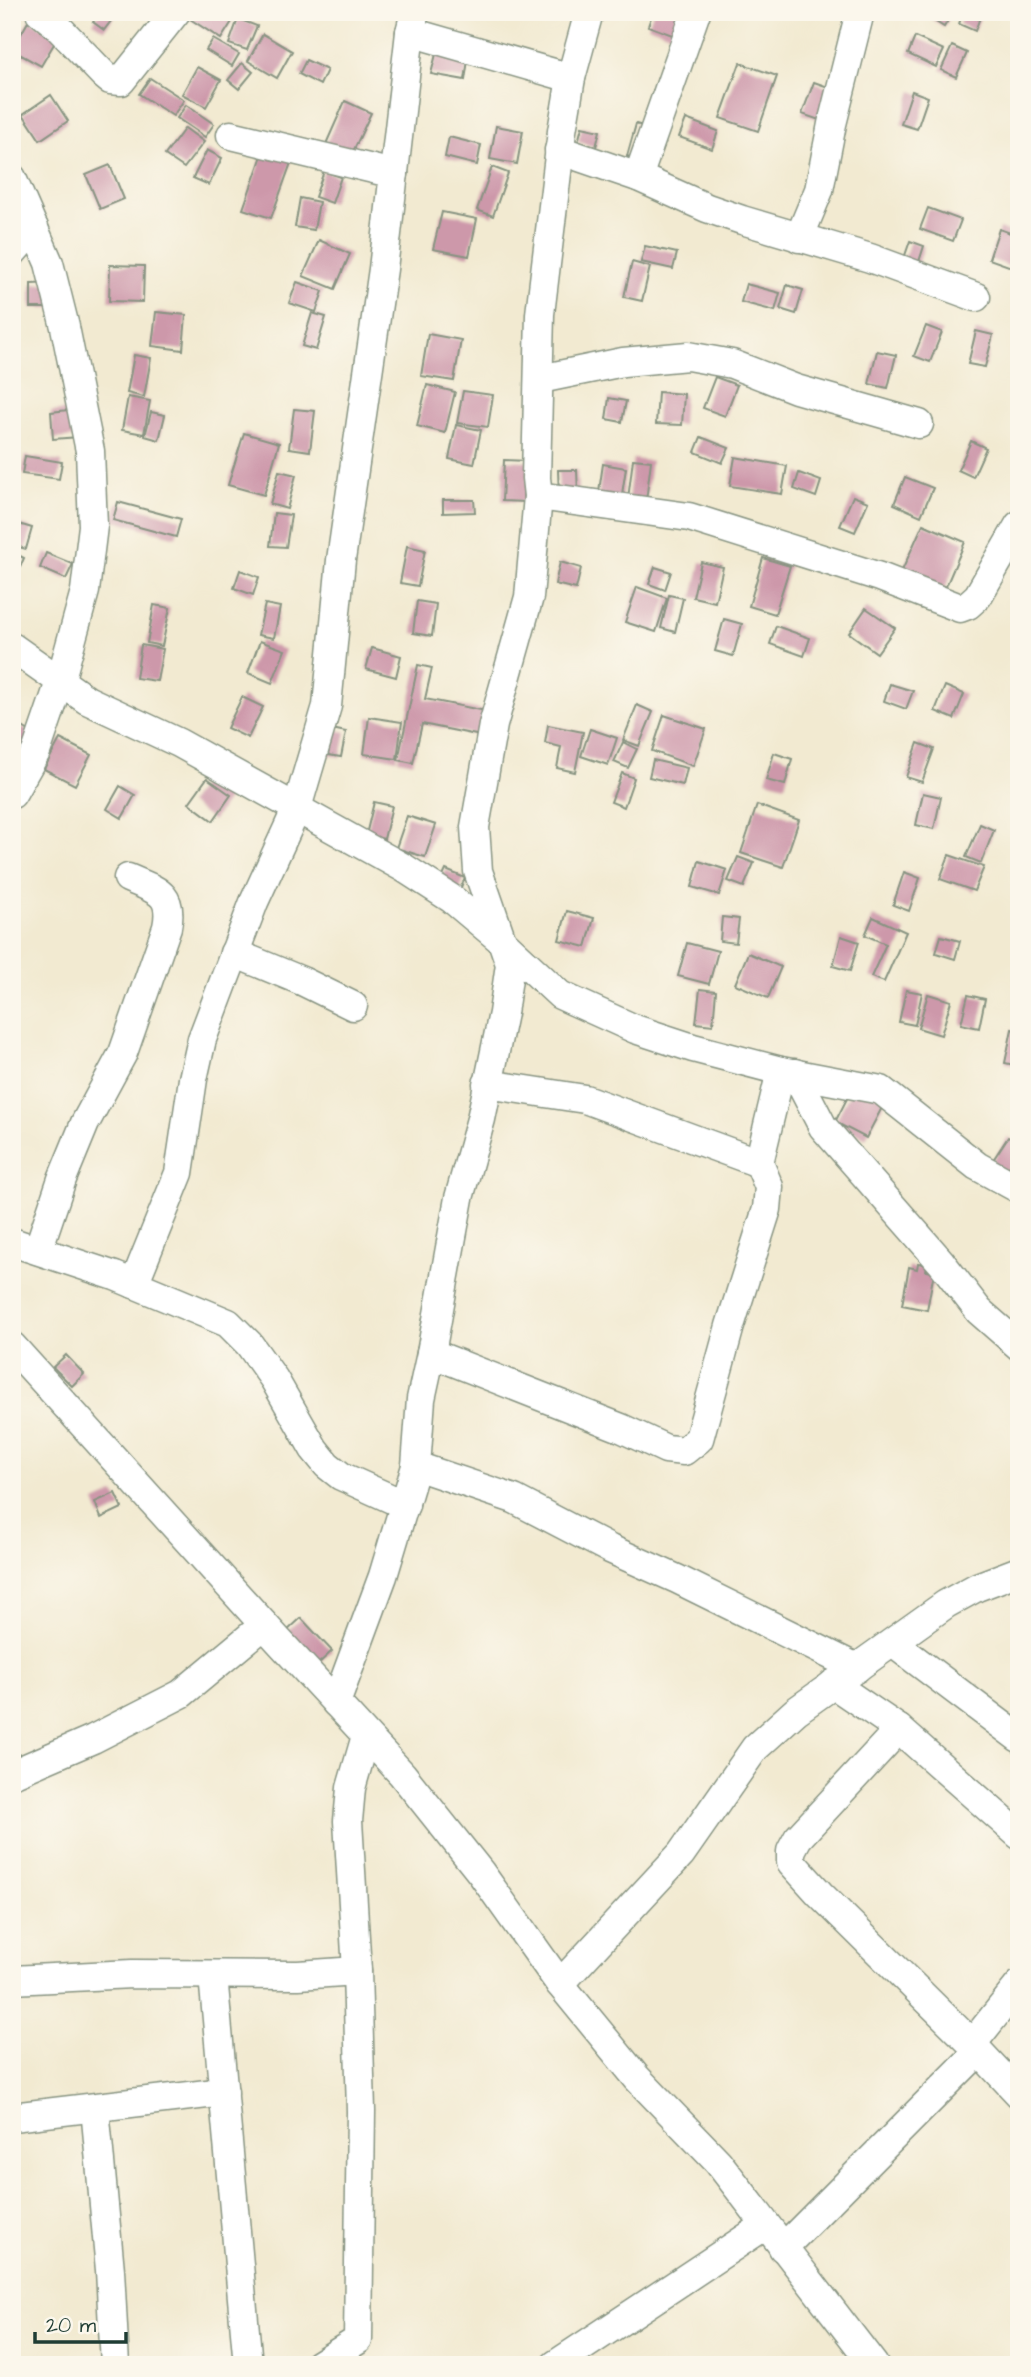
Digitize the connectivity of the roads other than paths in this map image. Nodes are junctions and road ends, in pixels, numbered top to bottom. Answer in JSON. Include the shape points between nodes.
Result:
{"nodes":[{"id":1,"x":40,"y":12,"type":"edge"},
{"id":2,"x":176,"y":12,"type":"edge"},
{"id":3,"x":589,"y":12,"type":"edge"},
{"id":4,"x":696,"y":12,"type":"edge"},
{"id":5,"x":860,"y":12,"type":"edge"},
{"id":6,"x":413,"y":22,"type":"edge"},
{"id":7,"x":571,"y":78,"type":"junction"},
{"id":8,"x":230,"y":135,"type":"dead end"},
{"id":9,"x":559,"y":150,"type":"junction"},
{"id":10,"x":394,"y":174,"type":"junction"},
{"id":11,"x":638,"y":177,"type":"junction"},
{"id":12,"x":12,"y":178,"type":"edge"},
{"id":13,"x":34,"y":228,"type":"junction"},
{"id":14,"x":799,"y":238,"type":"junction"},
{"id":15,"x":12,"y":253,"type":"edge"},
{"id":16,"x":976,"y":297,"type":"dead end"},
{"id":17,"x":540,"y":379,"type":"junction"},
{"id":18,"x":919,"y":424,"type":"dead end"},
{"id":19,"x":538,"y":496,"type":"junction"},
{"id":20,"x":1019,"y":525,"type":"edge"},
{"id":21,"x":12,"y":648,"type":"edge"},
{"id":22,"x":60,"y":682,"type":"junction"},
{"id":23,"x":12,"y":793,"type":"edge"},
{"id":24,"x":297,"y":808,"type":"junction"},
{"id":25,"x":128,"y":878,"type":"dead end"},
{"id":26,"x":502,"y":941,"type":"junction"},
{"id":27,"x":234,"y":953,"type":"junction"},
{"id":28,"x":353,"y":1006,"type":"dead end"},
{"id":29,"x":788,"y":1072,"type":"junction"},
{"id":30,"x":487,"y":1084,"type":"junction"},
{"id":31,"x":759,"y":1163,"type":"junction"},
{"id":32,"x":1019,"y":1189,"type":"edge"},
{"id":33,"x":25,"y":1246,"type":"edge"},
{"id":34,"x":134,"y":1284,"type":"junction"},
{"id":35,"x":12,"y":1346,"type":"edge"},
{"id":36,"x":1019,"y":1346,"type":"edge"},
{"id":37,"x":431,"y":1353,"type":"junction"},
{"id":38,"x":416,"y":1466,"type":"junction"},
{"id":39,"x":405,"y":1505,"type":"junction"},
{"id":40,"x":1014,"y":1577,"type":"edge"},
{"id":41,"x":264,"y":1625,"type":"junction"},
{"id":42,"x":893,"y":1643,"type":"junction"},
{"id":43,"x":858,"y":1668,"type":"junction"},
{"id":44,"x":833,"y":1684,"type":"junction"},
{"id":45,"x":336,"y":1703,"type":"junction"},
{"id":46,"x":898,"y":1729,"type":"junction"},
{"id":47,"x":366,"y":1736,"type":"junction"},
{"id":48,"x":1019,"y":1738,"type":"edge"},
{"id":49,"x":12,"y":1774,"type":"edge"},
{"id":50,"x":1019,"y":1835,"type":"edge"},
{"id":51,"x":357,"y":1972,"type":"junction"},
{"id":52,"x":214,"y":1975,"type":"junction"},
{"id":53,"x":12,"y":1980,"type":"edge"},
{"id":54,"x":560,"y":1984,"type":"junction"},
{"id":55,"x":1019,"y":1985,"type":"edge"},
{"id":56,"x":975,"y":2048,"type":"junction"},
{"id":57,"x":224,"y":2092,"type":"junction"},
{"id":58,"x":1019,"y":2094,"type":"edge"},
{"id":59,"x":95,"y":2108,"type":"junction"},
{"id":60,"x":12,"y":2117,"type":"edge"},
{"id":61,"x":766,"y":2225,"type":"junction"},
{"id":62,"x":783,"y":2248,"type":"junction"},
{"id":63,"x":358,"y":2352,"type":"edge"},
{"id":64,"x":860,"y":2360,"type":"edge"},
{"id":65,"x":115,"y":2365,"type":"edge"},
{"id":66,"x":248,"y":2365,"type":"edge"},
{"id":67,"x":318,"y":2365,"type":"edge"},
{"id":68,"x":555,"y":2365,"type":"edge"}],
"edges":[{"from":1,"to":2,"type":"street","via":[[104,75],[121,81]]},
{"from":3,"to":7,"type":"street"},
{"from":4,"to":11,"type":"street"},
{"from":5,"to":14,"type":"street","via":[[820,190]]},
{"from":6,"to":7,"type":"street"},
{"from":6,"to":10,"type":"street"},
{"from":7,"to":9,"type":"street"},
{"from":8,"to":10,"type":"street"},
{"from":9,"to":11,"type":"street"},
{"from":9,"to":17,"type":"street","via":[[540,314]]},
{"from":10,"to":24,"type":"street","via":[[341,560],[327,706]]},
{"from":11,"to":14,"type":"street","via":[[707,208]]},
{"from":12,"to":13,"type":"street"},
{"from":13,"to":15,"type":"street"},
{"from":13,"to":22,"type":"street","via":[[49,263],[90,452],[93,526],[87,578]]},
{"from":14,"to":16,"type":"street"},
{"from":17,"to":18,"type":"street","via":[[623,362],[688,356],[732,364],[796,389]]},
{"from":17,"to":19,"type":"street"},
{"from":19,"to":20,"type":"street","via":[[689,517],[880,577],[960,608],[978,596]]},
{"from":19,"to":26,"type":"street","via":[[528,597],[493,725],[475,827],[478,872]]},
{"from":21,"to":22,"type":"street"},
{"from":22,"to":23,"type":"street","via":[[36,752]]},
{"from":22,"to":24,"type":"street"},
{"from":24,"to":26,"type":"street","via":[[404,868]]},
{"from":24,"to":27,"type":"street"},
{"from":25,"to":33,"type":"street","via":[[162,894],[168,904],[167,927],[123,1053]]},
{"from":26,"to":29,"type":"street","via":[[560,995],[646,1033]]},
{"from":26,"to":30,"type":"street","via":[[510,964]]},
{"from":27,"to":28,"type":"street"},
{"from":27,"to":34,"type":"street","via":[[202,1039],[179,1173]]},
{"from":29,"to":31,"type":"street"},
{"from":29,"to":32,"type":"street","via":[[881,1090],[977,1166]]},
{"from":29,"to":36,"type":"street","via":[[822,1127],[979,1311]]},
{"from":30,"to":31,"type":"street","via":[[585,1099]]},
{"from":30,"to":37,"type":"street","via":[[459,1198]]},
{"from":31,"to":37,"type":"street","via":[[769,1187],[767,1209],[699,1439],[684,1451],[666,1449]]},
{"from":33,"to":34,"type":"street"},
{"from":34,"to":39,"type":"street","via":[[228,1322],[267,1370],[327,1465]]},
{"from":35,"to":41,"type":"street"},
{"from":37,"to":38,"type":"street","via":[[421,1399]]},
{"from":38,"to":39,"type":"street"},
{"from":38,"to":43,"type":"street","via":[[514,1499]]},
{"from":39,"to":45,"type":"street"},
{"from":40,"to":42,"type":"street","via":[[946,1604]]},
{"from":41,"to":45,"type":"street"},
{"from":41,"to":49,"type":"street","via":[[181,1693]]},
{"from":42,"to":43,"type":"street"},
{"from":42,"to":48,"type":"street"},
{"from":43,"to":44,"type":"street"},
{"from":44,"to":46,"type":"street"},
{"from":44,"to":54,"type":"street","via":[[755,1748],[681,1854]]},
{"from":45,"to":47,"type":"street"},
{"from":46,"to":50,"type":"street"},
{"from":46,"to":56,"type":"street","via":[[798,1838],[791,1862]]},
{"from":47,"to":51,"type":"street","via":[[351,1788],[348,1821]]},
{"from":47,"to":54,"type":"street","via":[[481,1873]]},
{"from":51,"to":52,"type":"street"},
{"from":51,"to":63,"type":"street","via":[[361,2111]]},
{"from":52,"to":53,"type":"street"},
{"from":52,"to":57,"type":"street"},
{"from":54,"to":61,"type":"street","via":[[637,2078],[718,2162]]},
{"from":55,"to":56,"type":"street"},
{"from":56,"to":58,"type":"street"},
{"from":56,"to":62,"type":"street"},
{"from":57,"to":59,"type":"street"},
{"from":57,"to":66,"type":"street"},
{"from":59,"to":60,"type":"street"},
{"from":59,"to":65,"type":"street"},
{"from":61,"to":62,"type":"street"},
{"from":61,"to":68,"type":"street"},
{"from":62,"to":64,"type":"street"},
{"from":63,"to":67,"type":"street"}]}
